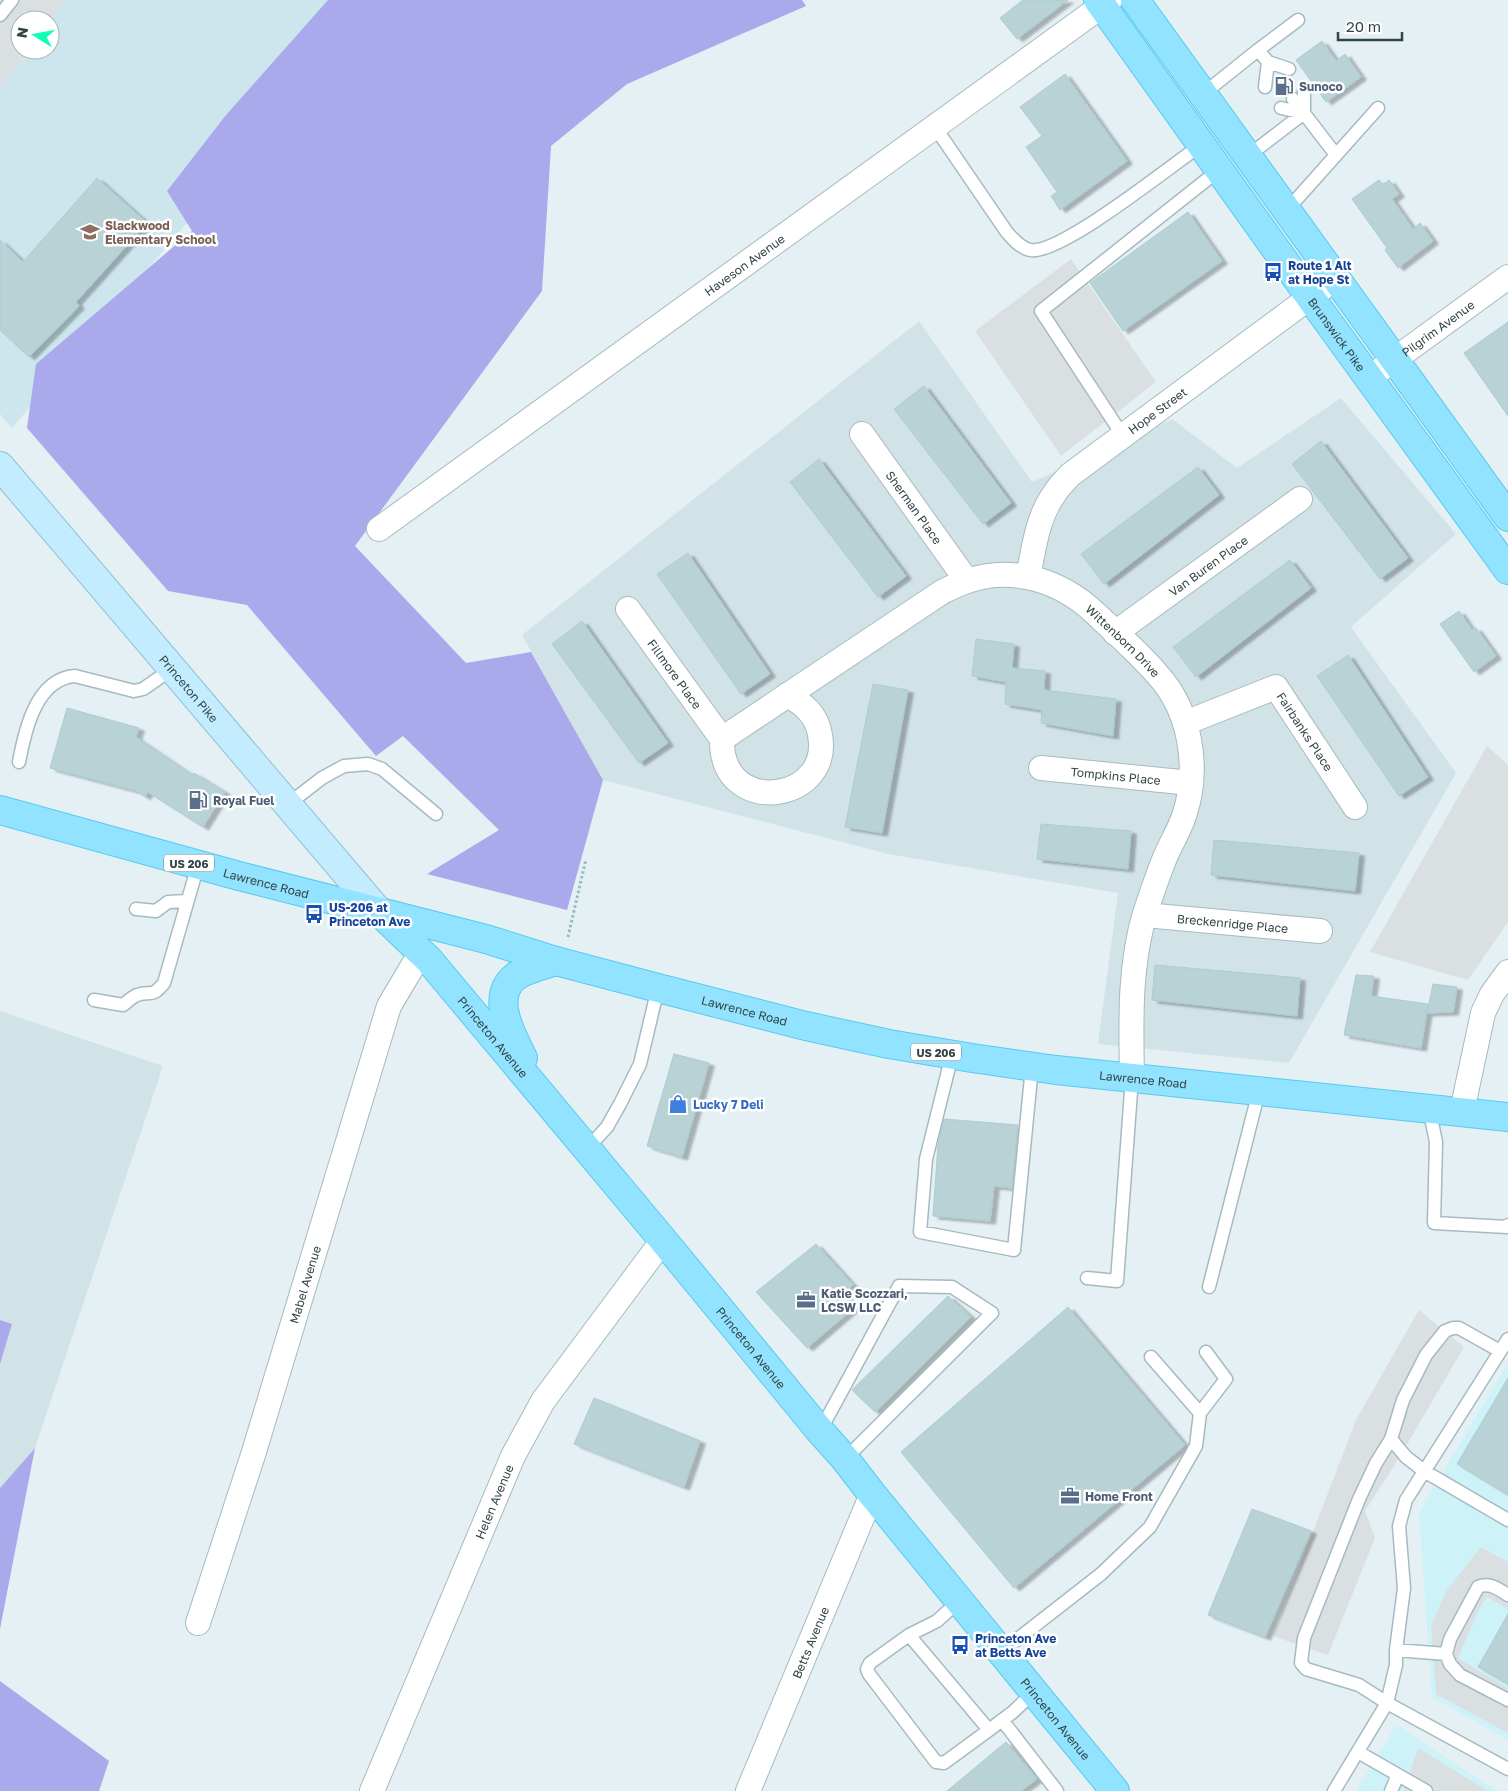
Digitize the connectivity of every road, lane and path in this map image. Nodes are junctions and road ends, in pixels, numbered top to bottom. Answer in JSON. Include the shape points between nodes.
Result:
{"nodes":[{"id":1,"x":12,"y":0,"type":"edge"},
{"id":2,"x":1135,"y":0,"type":"edge"},
{"id":3,"x":1103,"y":2,"type":"edge"},
{"id":4,"x":0,"y":15,"type":"edge"},
{"id":5,"x":1298,"y":20,"type":"dead end"},
{"id":6,"x":1258,"y":50,"type":"junction"},
{"id":7,"x":1268,"y":62,"type":"junction"},
{"id":8,"x":1289,"y":69,"type":"dead end"},
{"id":9,"x":1277,"y":77,"type":"dead end"},
{"id":10,"x":1265,"y":87,"type":"dead end"},
{"id":11,"x":1304,"y":90,"type":"dead end"},
{"id":12,"x":1203,"y":94,"type":"junction"},
{"id":13,"x":1293,"y":100,"type":"dead end"},
{"id":14,"x":1281,"y":108,"type":"dead end"},
{"id":15,"x":1378,"y":108,"type":"dead end"},
{"id":16,"x":1304,"y":113,"type":"junction"},
{"id":17,"x":935,"y":127,"type":"junction"},
{"id":18,"x":1201,"y":145,"type":"junction"},
{"id":19,"x":1336,"y":155,"type":"junction"},
{"id":20,"x":1248,"y":156,"type":"junction"},
{"id":21,"x":1219,"y":170,"type":"junction"},
{"id":22,"x":1287,"y":210,"type":"junction"},
{"id":23,"x":1508,"y":277,"type":"edge"},
{"id":24,"x":1336,"y":278,"type":"junction"},
{"id":25,"x":1310,"y":297,"type":"junction"},
{"id":26,"x":1395,"y":360,"type":"junction"},
{"id":27,"x":1368,"y":378,"type":"junction"},
{"id":28,"x":862,"y":434,"type":"dead end"},
{"id":29,"x":1123,"y":436,"type":"junction"},
{"id":30,"x":0,"y":466,"type":"edge"},
{"id":31,"x":1300,"y":499,"type":"dead end"},
{"id":32,"x":1508,"y":517,"type":"edge"},
{"id":33,"x":379,"y":529,"type":"dead end"},
{"id":34,"x":1508,"y":570,"type":"edge"},
{"id":35,"x":1028,"y":577,"type":"junction"},
{"id":36,"x":967,"y":581,"type":"junction"},
{"id":37,"x":628,"y":608,"type":"dead end"},
{"id":38,"x":1115,"y":633,"type":"junction"},
{"id":39,"x":172,"y":669,"type":"junction"},
{"id":40,"x":787,"y":695,"type":"junction"},
{"id":41,"x":1185,"y":722,"type":"junction"},
{"id":42,"x":722,"y":739,"type":"junction"},
{"id":43,"x":19,"y":762,"type":"dead end"},
{"id":44,"x":1041,"y":768,"type":"dead end"},
{"id":45,"x":1191,"y":783,"type":"junction"},
{"id":46,"x":288,"y":805,"type":"junction"},
{"id":47,"x":1355,"y":807,"type":"dead end"},
{"id":48,"x":0,"y":810,"type":"edge"},
{"id":49,"x":436,"y":814,"type":"dead end"},
{"id":50,"x":586,"y":860,"type":"dead end"},
{"id":51,"x":198,"y":865,"type":"junction"},
{"id":52,"x":187,"y":901,"type":"junction"},
{"id":53,"x":136,"y":908,"type":"dead end"},
{"id":54,"x":379,"y":912,"type":"junction"},
{"id":55,"x":1145,"y":915,"type":"junction"},
{"id":56,"x":1320,"y":931,"type":"dead end"},
{"id":57,"x":568,"y":937,"type":"dead end"},
{"id":58,"x":421,"y":952,"type":"junction"},
{"id":59,"x":556,"y":961,"type":"junction"},
{"id":60,"x":1508,"y":972,"type":"edge"},
{"id":61,"x":658,"y":988,"type":"junction"},
{"id":62,"x":94,"y":1000,"type":"dead end"},
{"id":63,"x":952,"y":1055,"type":"junction"},
{"id":64,"x":1032,"y":1067,"type":"junction"},
{"id":65,"x":1132,"y":1078,"type":"junction"},
{"id":66,"x":538,"y":1091,"type":"junction"},
{"id":67,"x":1259,"y":1091,"type":"junction"},
{"id":68,"x":1429,"y":1108,"type":"junction"},
{"id":69,"x":1462,"y":1112,"type":"junction"},
{"id":70,"x":1508,"y":1117,"type":"edge"},
{"id":71,"x":583,"y":1144,"type":"junction"},
{"id":72,"x":1508,"y":1225,"type":"edge"},
{"id":73,"x":663,"y":1240,"type":"junction"},
{"id":74,"x":1087,"y":1278,"type":"dead end"},
{"id":75,"x":1209,"y":1288,"type":"dead end"},
{"id":76,"x":1508,"y":1339,"type":"edge"},
{"id":77,"x":1206,"y":1352,"type":"dead end"},
{"id":78,"x":1500,"y":1352,"type":"junction"},
{"id":79,"x":1151,"y":1357,"type":"dead end"},
{"id":80,"x":1200,"y":1413,"type":"junction"},
{"id":81,"x":820,"y":1431,"type":"junction"},
{"id":82,"x":1391,"y":1440,"type":"junction"},
{"id":83,"x":845,"y":1459,"type":"junction"},
{"id":84,"x":1424,"y":1471,"type":"junction"},
{"id":85,"x":872,"y":1494,"type":"junction"},
{"id":86,"x":1508,"y":1520,"type":"edge"},
{"id":87,"x":1508,"y":1595,"type":"edge"},
{"id":88,"x":959,"y":1601,"type":"junction"},
{"id":89,"x":198,"y":1623,"type":"dead end"},
{"id":90,"x":909,"y":1635,"type":"junction"},
{"id":91,"x":1396,"y":1650,"type":"junction"},
{"id":92,"x":1001,"y":1652,"type":"junction"},
{"id":93,"x":1446,"y":1654,"type":"junction"},
{"id":94,"x":1034,"y":1692,"type":"junction"},
{"id":95,"x":1508,"y":1700,"type":"edge"},
{"id":96,"x":1387,"y":1703,"type":"junction"},
{"id":97,"x":1002,"y":1720,"type":"junction"},
{"id":98,"x":989,"y":1730,"type":"junction"},
{"id":99,"x":1358,"y":1752,"type":"junction"},
{"id":100,"x":1508,"y":1769,"type":"edge"},
{"id":101,"x":1398,"y":1775,"type":"junction"},
{"id":102,"x":1107,"y":1785,"type":"edge"},
{"id":103,"x":372,"y":1791,"type":"edge"},
{"id":104,"x":748,"y":1791,"type":"edge"},
{"id":105,"x":1057,"y":1791,"type":"edge"},
{"id":106,"x":1334,"y":1791,"type":"edge"},
{"id":107,"x":1391,"y":1791,"type":"edge"},
{"id":108,"x":1426,"y":1791,"type":"edge"}],
"edges":[{"from":1,"to":4,"type":"lane"},
{"from":2,"to":12,"type":"main road"},
{"from":3,"to":17,"type":"street","name":"Haveson Avenue"},
{"from":3,"to":18,"type":"main road","name":"Brunswick Pike"},
{"from":5,"to":6,"type":"lane"},
{"from":6,"to":7,"type":"lane"},
{"from":6,"to":12,"type":"lane"},
{"from":7,"to":8,"type":"lane"},
{"from":7,"to":9,"type":"lane"},
{"from":7,"to":10,"type":"lane"},
{"from":11,"to":16,"type":"lane"},
{"from":12,"to":20,"type":"main road"},
{"from":13,"to":16,"type":"lane"},
{"from":14,"to":16,"type":"lane"},
{"from":15,"to":19,"type":"lane"},
{"from":16,"to":19,"type":"lane"},
{"from":16,"to":20,"type":"lane"},
{"from":17,"to":18,"type":"lane","via":[[1006,231],[1016,243],[1030,250],[1049,247],[1075,235]]},
{"from":17,"to":33,"type":"street","name":"Haveson Avenue"},
{"from":18,"to":21,"type":"main road","name":"Brunswick Pike"},
{"from":19,"to":22,"type":"lane"},
{"from":20,"to":22,"type":"main road"},
{"from":21,"to":25,"type":"main road","name":"Brunswick Pike"},
{"from":21,"to":29,"type":"lane","via":[[1041,311]]},
{"from":22,"to":24,"type":"main road"},
{"from":23,"to":26,"type":"street","name":"Pilgrim Avenue"},
{"from":24,"to":25,"type":"street","name":"Hope Street"},
{"from":24,"to":26,"type":"main road"},
{"from":25,"to":27,"type":"main road","name":"Brunswick Pike"},
{"from":25,"to":29,"type":"street","name":"Hope Street"},
{"from":26,"to":27,"type":"street","name":"Pilgrim Avenue"},
{"from":26,"to":32,"type":"main road"},
{"from":27,"to":34,"type":"main road","name":"Brunswick Pike"},
{"from":28,"to":36,"type":"street","name":"Sherman Place"},
{"from":29,"to":35,"type":"street","name":"Hope Street","via":[[1070,475],[1054,493],[1042,516]]},
{"from":30,"to":39,"type":"main road","name":"Princeton Pike"},
{"from":31,"to":38,"type":"street","name":"Van Buren Place"},
{"from":35,"to":36,"type":"street","name":"Wittenborn Drive","via":[[1006,575]]},
{"from":35,"to":38,"type":"street","name":"Wittenborn Drive","via":[[1060,587],[1080,600]]},
{"from":36,"to":40,"type":"street","name":"Wittenborn Drive","via":[[942,592]]},
{"from":37,"to":42,"type":"street","name":"Fillmore Place"},
{"from":38,"to":41,"type":"street","name":"Wittenborn Drive","via":[[1158,674]]},
{"from":39,"to":43,"type":"lane","via":[[143,689],[134,691],[66,676],[45,690],[37,703]]},
{"from":39,"to":46,"type":"main road","name":"Princeton Pike"},
{"from":40,"to":42,"type":"street","name":"Wittenborn Drive"},
{"from":40,"to":42,"type":"street","via":[[811,712],[819,726],[822,742],[813,772],[802,783],[788,791],[772,794],[754,790],[740,782],[728,769],[722,754]]},
{"from":41,"to":45,"type":"street","name":"Wittenborn Drive","via":[[1192,758]]},
{"from":41,"to":47,"type":"street","name":"Fairbanks Place","via":[[1276,687]]},
{"from":44,"to":45,"type":"street","name":"Tompkins Place"},
{"from":45,"to":55,"type":"street","name":"Wittenborn Drive","via":[[1184,816]]},
{"from":46,"to":49,"type":"lane","via":[[322,778],[344,766],[368,764],[382,769]]},
{"from":46,"to":54,"type":"main road","name":"Princeton Pike"},
{"from":48,"to":51,"type":"main road","name":"Lawrence Road","number":"US 206"},
{"from":50,"to":57,"type":"path"},
{"from":51,"to":52,"type":"lane"},
{"from":51,"to":54,"type":"main road","name":"Lawrence Road","number":"US 206"},
{"from":52,"to":53,"type":"lane","via":[[168,902],[156,911]]},
{"from":52,"to":62,"type":"lane","via":[[164,983],[158,990],[138,995],[123,1005]]},
{"from":54,"to":58,"type":"main road","name":"Princeton Avenue","number":"US 206"},
{"from":54,"to":59,"type":"main road","name":"Lawrence Road","number":"US 206","via":[[486,939]]},
{"from":55,"to":56,"type":"street","name":"Breckenridge Place"},
{"from":55,"to":65,"type":"street","name":"Wittenborn Drive","via":[[1136,953],[1131,1001]]},
{"from":58,"to":66,"type":"main road","name":"Princeton Avenue","number":"US 206"},
{"from":58,"to":89,"type":"street","name":"Mabel Avenue","via":[[388,1006],[253,1455]]},
{"from":59,"to":61,"type":"main road","name":"Lawrence Road","number":"US 206"},
{"from":59,"to":66,"type":"main road","via":[[518,975],[505,991],[503,1002],[505,1018]]},
{"from":60,"to":69,"type":"street","via":[[1483,1013]]},
{"from":61,"to":63,"type":"main road","name":"Lawrence Road","number":"US 206","via":[[806,1026]]},
{"from":61,"to":71,"type":"lane","via":[[640,1064],[607,1127],[596,1139]]},
{"from":63,"to":64,"type":"main road","name":"Lawrence Road","number":"US 206"},
{"from":63,"to":64,"type":"lane","via":[[926,1159],[920,1232],[1014,1250]]},
{"from":64,"to":65,"type":"main road","name":"Lawrence Road","number":"US 206"},
{"from":65,"to":67,"type":"main road","name":"Lawrence Road","number":"US 206"},
{"from":65,"to":74,"type":"lane","via":[[1117,1281]]},
{"from":66,"to":71,"type":"main road","name":"Princeton Avenue","number":"US 206"},
{"from":67,"to":68,"type":"main road","name":"Lawrence Road","number":"US 206"},
{"from":67,"to":75,"type":"lane"},
{"from":68,"to":69,"type":"main road","name":"Lawrence Road","number":"US 206"},
{"from":68,"to":72,"type":"lane","via":[[1436,1142],[1434,1223],[1507,1228]]},
{"from":69,"to":70,"type":"main road","name":"Lawrence Road","number":"US 206"},
{"from":71,"to":73,"type":"main road","name":"Princeton Avenue","number":"US 206"},
{"from":73,"to":81,"type":"main road","name":"Princeton Avenue","number":"US 206"},
{"from":73,"to":103,"type":"street","name":"Helen Avenue","via":[[543,1401],[513,1456]]},
{"from":76,"to":78,"type":"lane"},
{"from":77,"to":80,"type":"lane","via":[[1226,1379]]},
{"from":78,"to":82,"type":"lane","via":[[1459,1328],[1445,1331],[1426,1356],[1403,1400]]},
{"from":78,"to":84,"type":"lane"},
{"from":79,"to":80,"type":"lane"},
{"from":80,"to":92,"type":"lane","via":[[1196,1446],[1150,1527],[1101,1574]]},
{"from":81,"to":83,"type":"main road","name":"Princeton Avenue","number":"US 206"},
{"from":81,"to":83,"type":"lane","via":[[899,1286],[952,1287],[992,1313]]},
{"from":82,"to":84,"type":"lane"},
{"from":82,"to":96,"type":"lane","via":[[1359,1499],[1304,1638],[1301,1658],[1306,1669],[1359,1685]]},
{"from":83,"to":85,"type":"main road","name":"Princeton Avenue","number":"US 206"},
{"from":84,"to":86,"type":"lane"},
{"from":84,"to":91,"type":"lane","via":[[1406,1500],[1399,1526],[1404,1588]]},
{"from":85,"to":88,"type":"main road","name":"Princeton Avenue","number":"US 206"},
{"from":85,"to":104,"type":"street","name":"Betts Avenue"},
{"from":87,"to":93,"type":"lane","via":[[1490,1585],[1478,1587],[1450,1639]]},
{"from":88,"to":90,"type":"lane","via":[[937,1621]]},
{"from":88,"to":92,"type":"main road","name":"Princeton Avenue","number":"US 206"},
{"from":90,"to":98,"type":"lane"},
{"from":90,"to":98,"type":"lane","via":[[870,1663],[867,1669],[936,1762],[944,1763]]},
{"from":91,"to":93,"type":"lane"},
{"from":91,"to":96,"type":"lane","via":[[1396,1665]]},
{"from":92,"to":94,"type":"main road","name":"Princeton Avenue","number":"US 206"},
{"from":93,"to":95,"type":"lane","via":[[1460,1675]]},
{"from":94,"to":97,"type":"lane"},
{"from":94,"to":102,"type":"main road","name":"Princeton Avenue","number":"US 206"},
{"from":96,"to":99,"type":"lane"},
{"from":96,"to":100,"type":"lane"},
{"from":97,"to":98,"type":"lane"},
{"from":97,"to":105,"type":"lane"},
{"from":99,"to":101,"type":"lane"},
{"from":99,"to":106,"type":"lane"},
{"from":101,"to":107,"type":"lane"},
{"from":101,"to":108,"type":"lane"}]}
